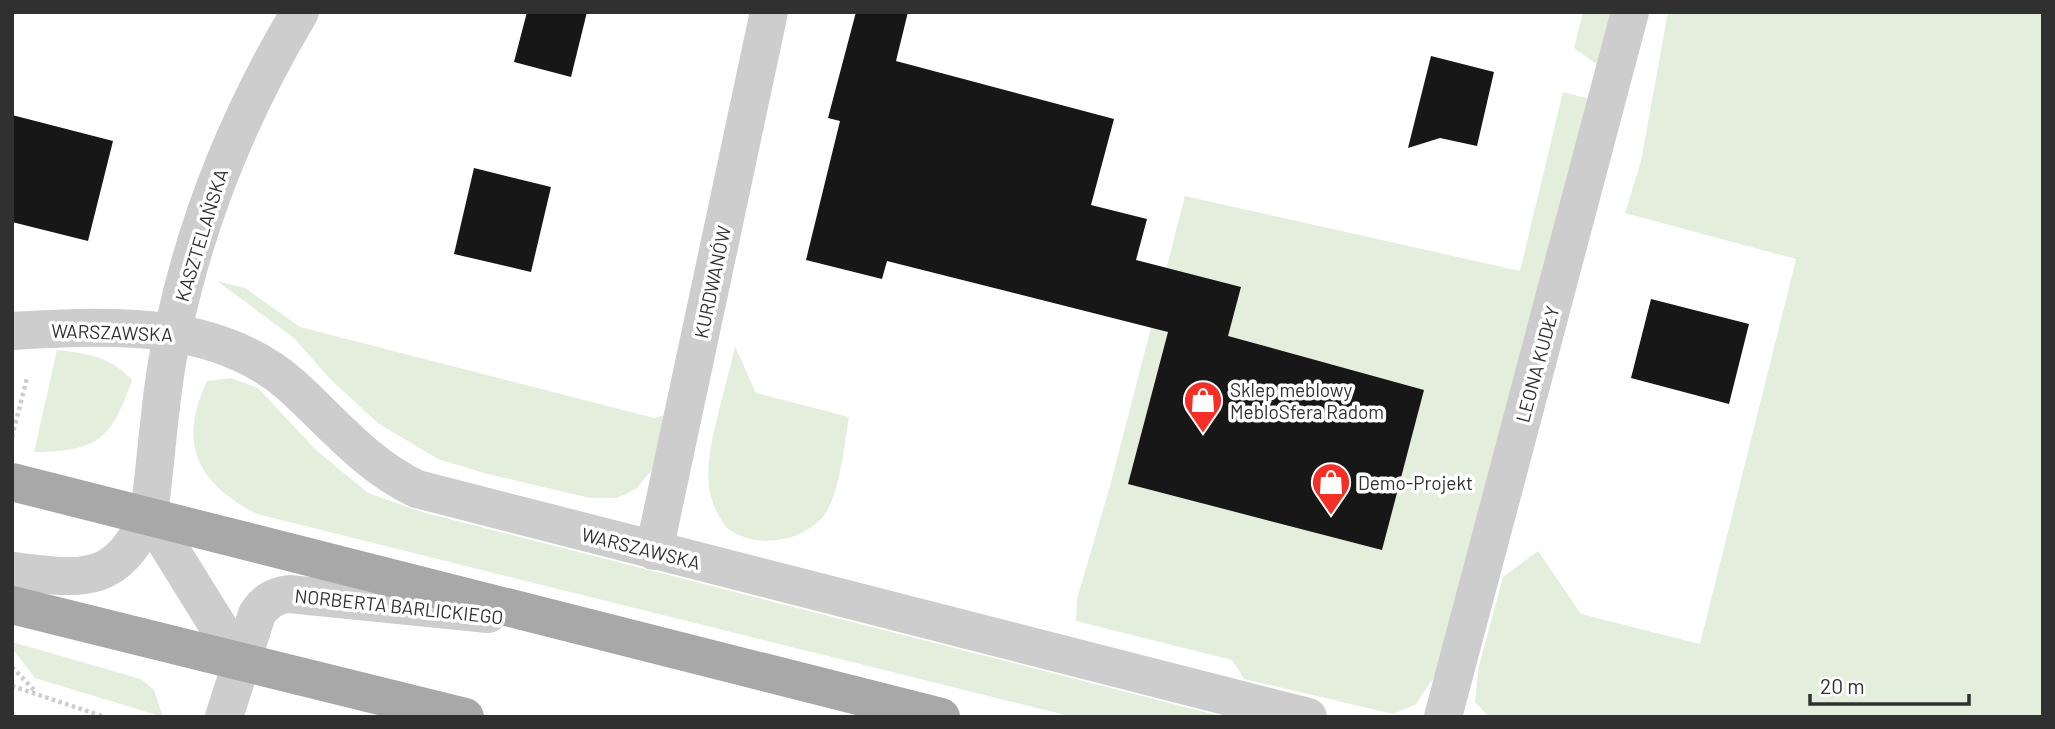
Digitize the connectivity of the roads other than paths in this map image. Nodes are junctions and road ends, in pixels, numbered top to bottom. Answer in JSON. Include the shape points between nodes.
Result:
{"nodes":[{"id":1,"x":300,"y":12,"type":"edge"},
{"id":2,"x":769,"y":12,"type":"edge"},
{"id":3,"x":1630,"y":12,"type":"edge"},
{"id":4,"x":25,"y":330,"type":"edge"},
{"id":5,"x":173,"y":333,"type":"junction"},
{"id":6,"x":12,"y":482,"type":"edge"},
{"id":7,"x":149,"y":515,"type":"junction"},
{"id":8,"x":654,"y":551,"type":"junction"},
{"id":9,"x":12,"y":571,"type":"edge"},
{"id":10,"x":12,"y":605,"type":"edge"},
{"id":11,"x":573,"y":623,"type":"junction"},
{"id":12,"x":241,"y":663,"type":"junction"},
{"id":13,"x":224,"y":717,"type":"edge"},
{"id":14,"x":465,"y":717,"type":"edge"},
{"id":15,"x":941,"y":717,"type":"edge"},
{"id":16,"x":1308,"y":717,"type":"edge"},
{"id":17,"x":1443,"y":717,"type":"edge"}],
"edges":[{"from":1,"to":5,"type":"street","name":"KASZTELAŃSKA","via":[[240,124],[214,187]]},
{"from":2,"to":8,"type":"street","name":"KURDWANÓW"},
{"from":3,"to":17,"type":"street","name":"LEONA KUDŁY"},
{"from":4,"to":5,"type":"street","name":"WARSZAWSKA"},
{"from":5,"to":7,"type":"street","name":"KASZTELAŃSKA"},
{"from":5,"to":8,"type":"street","name":"WARSZAWSKA","via":[[225,345],[262,363],[377,467],[417,489]]},
{"from":6,"to":7,"type":"main road"},
{"from":7,"to":9,"type":"street","name":"KASZTELAŃSKA","via":[[126,556],[110,568],[68,578]]},
{"from":7,"to":11,"type":"main road"},
{"from":7,"to":12,"type":"street"},
{"from":8,"to":16,"type":"street","name":"WARSZAWSKA"},
{"from":10,"to":12,"type":"main road"},
{"from":11,"to":12,"type":"street","name":"NORBERTA BARLICKIEGO","via":[[289,594],[265,603],[257,614]]},
{"from":11,"to":15,"type":"main road"},
{"from":12,"to":13,"type":"street","name":"NORBERTA BARLICKIEGO"},
{"from":12,"to":14,"type":"main road"}]}
